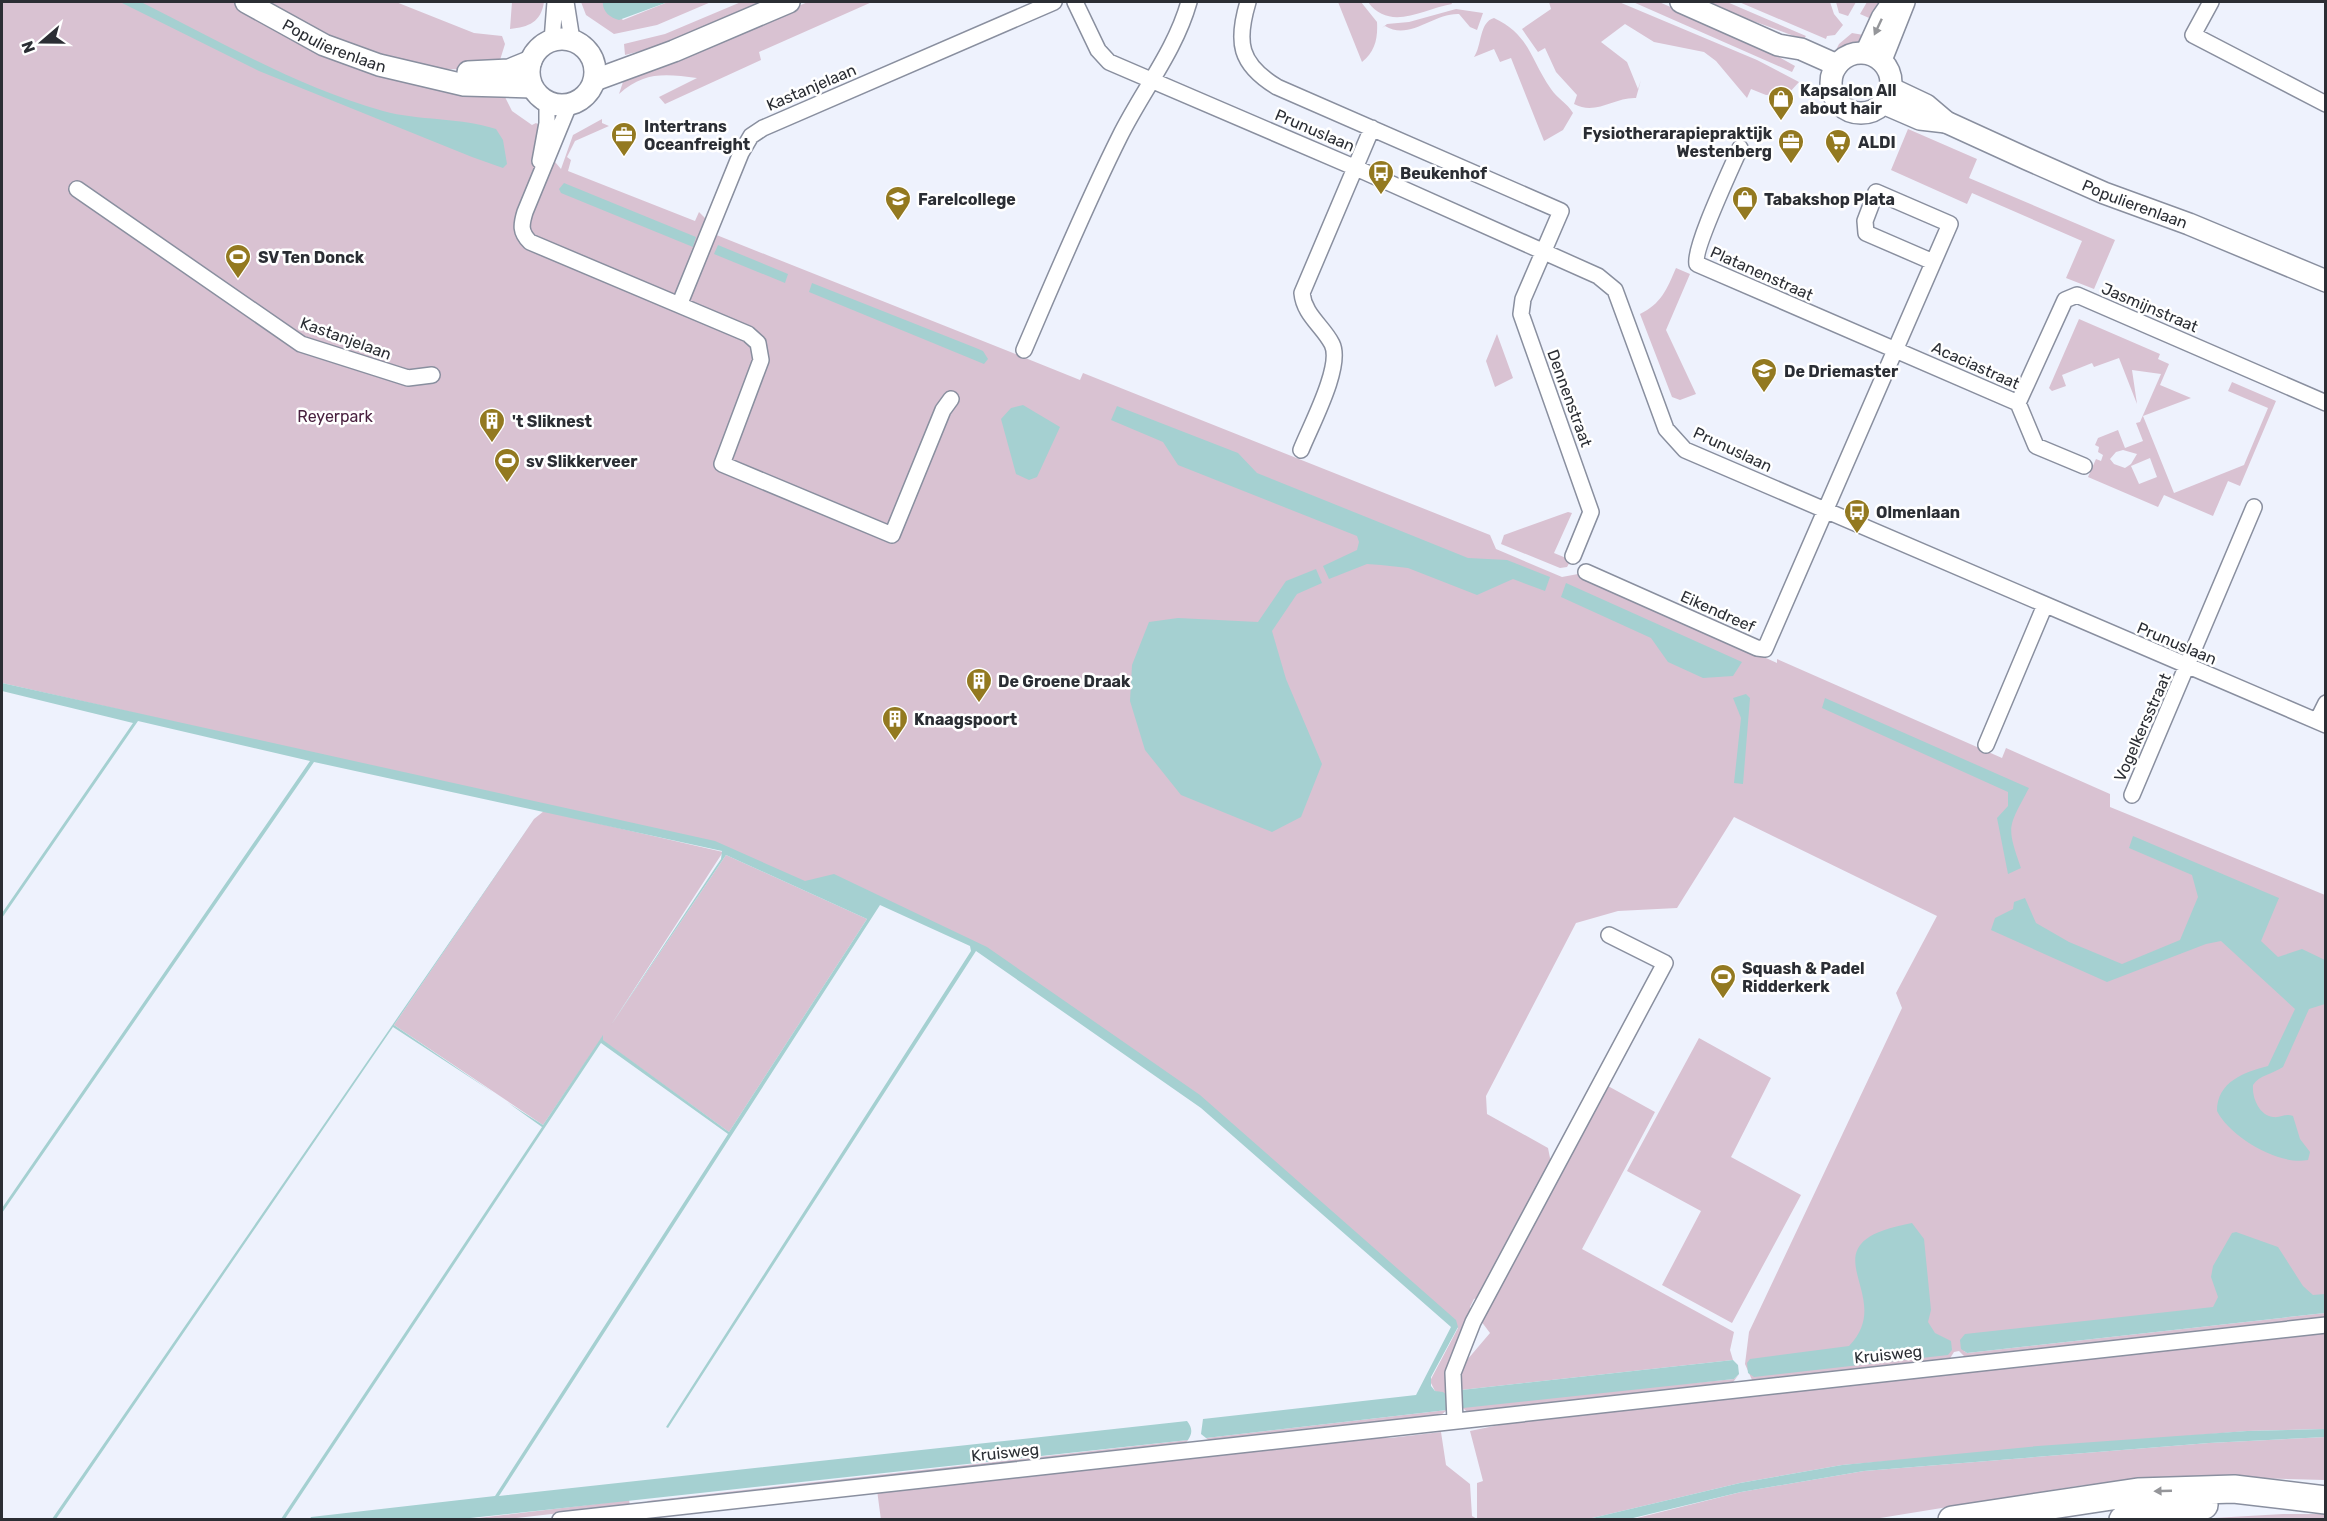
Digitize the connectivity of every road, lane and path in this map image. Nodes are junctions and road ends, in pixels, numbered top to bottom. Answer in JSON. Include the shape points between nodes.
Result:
{"nodes":[{"id":1,"x":249,"y":2,"type":"edge"},
{"id":2,"x":555,"y":2,"type":"edge"},
{"id":3,"x":566,"y":2,"type":"edge"},
{"id":4,"x":789,"y":2,"type":"edge"},
{"id":5,"x":1054,"y":2,"type":"edge"},
{"id":6,"x":1075,"y":2,"type":"edge"},
{"id":7,"x":1190,"y":2,"type":"edge"},
{"id":8,"x":1248,"y":2,"type":"edge"},
{"id":9,"x":1681,"y":2,"type":"edge"},
{"id":10,"x":1893,"y":2,"type":"edge"},
{"id":11,"x":1904,"y":2,"type":"edge"},
{"id":12,"x":2211,"y":2,"type":"edge"},
{"id":13,"x":562,"y":40,"type":"junction"},
{"id":14,"x":1874,"y":57,"type":"junction"},
{"id":15,"x":531,"y":61,"type":"junction"},
{"id":16,"x":594,"y":70,"type":"junction"},
{"id":17,"x":1834,"y":72,"type":"junction"},
{"id":18,"x":422,"y":74,"type":"junction"},
{"id":19,"x":1153,"y":81,"type":"junction"},
{"id":20,"x":540,"y":94,"type":"junction"},
{"id":21,"x":1887,"y":96,"type":"junction"},
{"id":22,"x":2325,"y":104,"type":"edge"},
{"id":23,"x":569,"y":105,"type":"junction"},
{"id":24,"x":1372,"y":128,"type":"junction"},
{"id":25,"x":1740,"y":148,"type":"dead end"},
{"id":26,"x":1356,"y":168,"type":"junction"},
{"id":27,"x":541,"y":170,"type":"junction"},
{"id":28,"x":77,"y":189,"type":"dead end"},
{"id":29,"x":1545,"y":252,"type":"junction"},
{"id":30,"x":1933,"y":262,"type":"junction"},
{"id":31,"x":2325,"y":281,"type":"edge"},
{"id":32,"x":680,"y":303,"type":"junction"},
{"id":33,"x":1024,"y":350,"type":"dead end"},
{"id":34,"x":1895,"y":350,"type":"junction"},
{"id":35,"x":432,"y":375,"type":"dead end"},
{"id":36,"x":951,"y":399,"type":"dead end"},
{"id":37,"x":2018,"y":403,"type":"junction"},
{"id":38,"x":2325,"y":403,"type":"edge"},
{"id":39,"x":1301,"y":450,"type":"dead end"},
{"id":40,"x":2084,"y":466,"type":"dead end"},
{"id":41,"x":2254,"y":507,"type":"dead end"},
{"id":42,"x":1825,"y":511,"type":"junction"},
{"id":43,"x":1573,"y":556,"type":"dead end"},
{"id":44,"x":1586,"y":572,"type":"dead end"},
{"id":45,"x":2045,"y":605,"type":"junction"},
{"id":46,"x":2187,"y":667,"type":"junction"},
{"id":47,"x":2325,"y":703,"type":"edge"},
{"id":48,"x":2321,"y":723,"type":"edge"},
{"id":49,"x":1986,"y":745,"type":"dead end"},
{"id":50,"x":2132,"y":795,"type":"dead end"},
{"id":51,"x":1609,"y":935,"type":"dead end"},
{"id":52,"x":2325,"y":1325,"type":"edge"},
{"id":53,"x":1454,"y":1408,"type":"junction"},
{"id":54,"x":2325,"y":1502,"type":"edge"},
{"id":55,"x":560,"y":1520,"type":"edge"},
{"id":56,"x":1952,"y":1520,"type":"edge"},
{"id":57,"x":2123,"y":1520,"type":"edge"}],
"edges":[{"from":1,"to":18,"type":"street","name":"Populierenlaan","via":[[324,45]]},
{"from":2,"to":13,"type":"street"},
{"from":3,"to":13,"type":"street"},
{"from":4,"to":16,"type":"street","via":[[674,51]]},
{"from":5,"to":32,"type":"street","name":"Kastanjelaan","via":[[751,136]]},
{"from":6,"to":19,"type":"street","via":[[1098,50],[1109,62]]},
{"from":7,"to":19,"type":"street"},
{"from":8,"to":24,"type":"street","via":[[1240,38],[1246,59],[1259,76]]},
{"from":9,"to":17,"type":"street","via":[[1778,45],[1795,61]]},
{"from":10,"to":14,"type":"street","one_way":true,"via":[[1882,18]]},
{"from":11,"to":14,"type":"street"},
{"from":12,"to":22,"type":"street","via":[[2193,35]]},
{"from":13,"to":15,"type":"street","via":[[536,52]]},
{"from":13,"to":16,"type":"street","via":[[581,45]]},
{"from":14,"to":17,"type":"street","via":[[1850,55]]},
{"from":14,"to":21,"type":"street","via":[[1889,73]]},
{"from":15,"to":18,"type":"street","name":"Populierenlaan","via":[[508,70]]},
{"from":15,"to":20,"type":"street","via":[[529,70]]},
{"from":16,"to":23,"type":"street","via":[[586,96]]},
{"from":17,"to":21,"type":"street","via":[[1834,96],[1845,108],[1869,112]]},
{"from":18,"to":20,"type":"street","name":"Populierenlaan","via":[[464,85]]},
{"from":19,"to":26,"type":"street","name":"Prunuslaan"},
{"from":19,"to":33,"type":"street","via":[[1107,163]]},
{"from":20,"to":23,"type":"street"},
{"from":20,"to":27,"type":"street"},
{"from":21,"to":31,"type":"street","name":"Populierenlaan","via":[[1920,119],[1946,122],[2104,193]]},
{"from":23,"to":27,"type":"street"},
{"from":24,"to":26,"type":"street"},
{"from":24,"to":29,"type":"street","name":"Dennenstraat","via":[[1561,211]]},
{"from":25,"to":34,"type":"street","name":"Platanenstraat","via":[[1713,208],[1696,254],[1697,264]]},
{"from":26,"to":29,"type":"street","name":"Prunuslaan"},
{"from":26,"to":39,"type":"street","via":[[1302,293],[1311,318],[1333,345],[1335,366]]},
{"from":27,"to":32,"type":"street","via":[[522,220],[523,235],[530,242]]},
{"from":28,"to":35,"type":"street","name":"Kastanjelaan","via":[[302,344],[408,378]]},
{"from":29,"to":42,"type":"street","name":"Prunuslaan","via":[[1598,276],[1615,290],[1666,429],[1685,450]]},
{"from":29,"to":43,"type":"street","name":"Dennenstraat","via":[[1523,299],[1521,314],[1592,512]]},
{"from":30,"to":30,"type":"street","via":[[1950,224],[1876,192],[1865,221],[1866,233]]},
{"from":30,"to":34,"type":"street"},
{"from":32,"to":36,"type":"street","via":[[748,334],[758,343],[761,353],[722,465],[892,535]]},
{"from":34,"to":37,"type":"street","name":"Acaciastraat"},
{"from":34,"to":42,"type":"street"},
{"from":37,"to":38,"type":"street","name":"Jasmijnstraat","via":[[2065,300],[2077,295]]},
{"from":37,"to":40,"type":"street","name":"Acaciastraat","via":[[2036,446]]},
{"from":41,"to":46,"type":"street","name":"Vogelkersstraat"},
{"from":42,"to":44,"type":"street","name":"Eikendreef","via":[[1765,649]]},
{"from":42,"to":45,"type":"street","name":"Prunuslaan"},
{"from":45,"to":46,"type":"street","name":"Prunuslaan"},
{"from":45,"to":49,"type":"street"},
{"from":46,"to":48,"type":"street","name":"Prunuslaan"},
{"from":46,"to":50,"type":"street","name":"Vogelkersstraat"},
{"from":47,"to":48,"type":"street"},
{"from":51,"to":53,"type":"street","via":[[1665,963],[1473,1322],[1453,1373]]},
{"from":52,"to":53,"type":"street","name":"Kruisweg"},
{"from":53,"to":55,"type":"street","name":"Kruisweg"},
{"from":54,"to":56,"type":"highway","one_way":true,"via":[[2234,1489],[2138,1492]]},
{"from":54,"to":57,"type":"highway","via":[[2187,1506]]}]}
